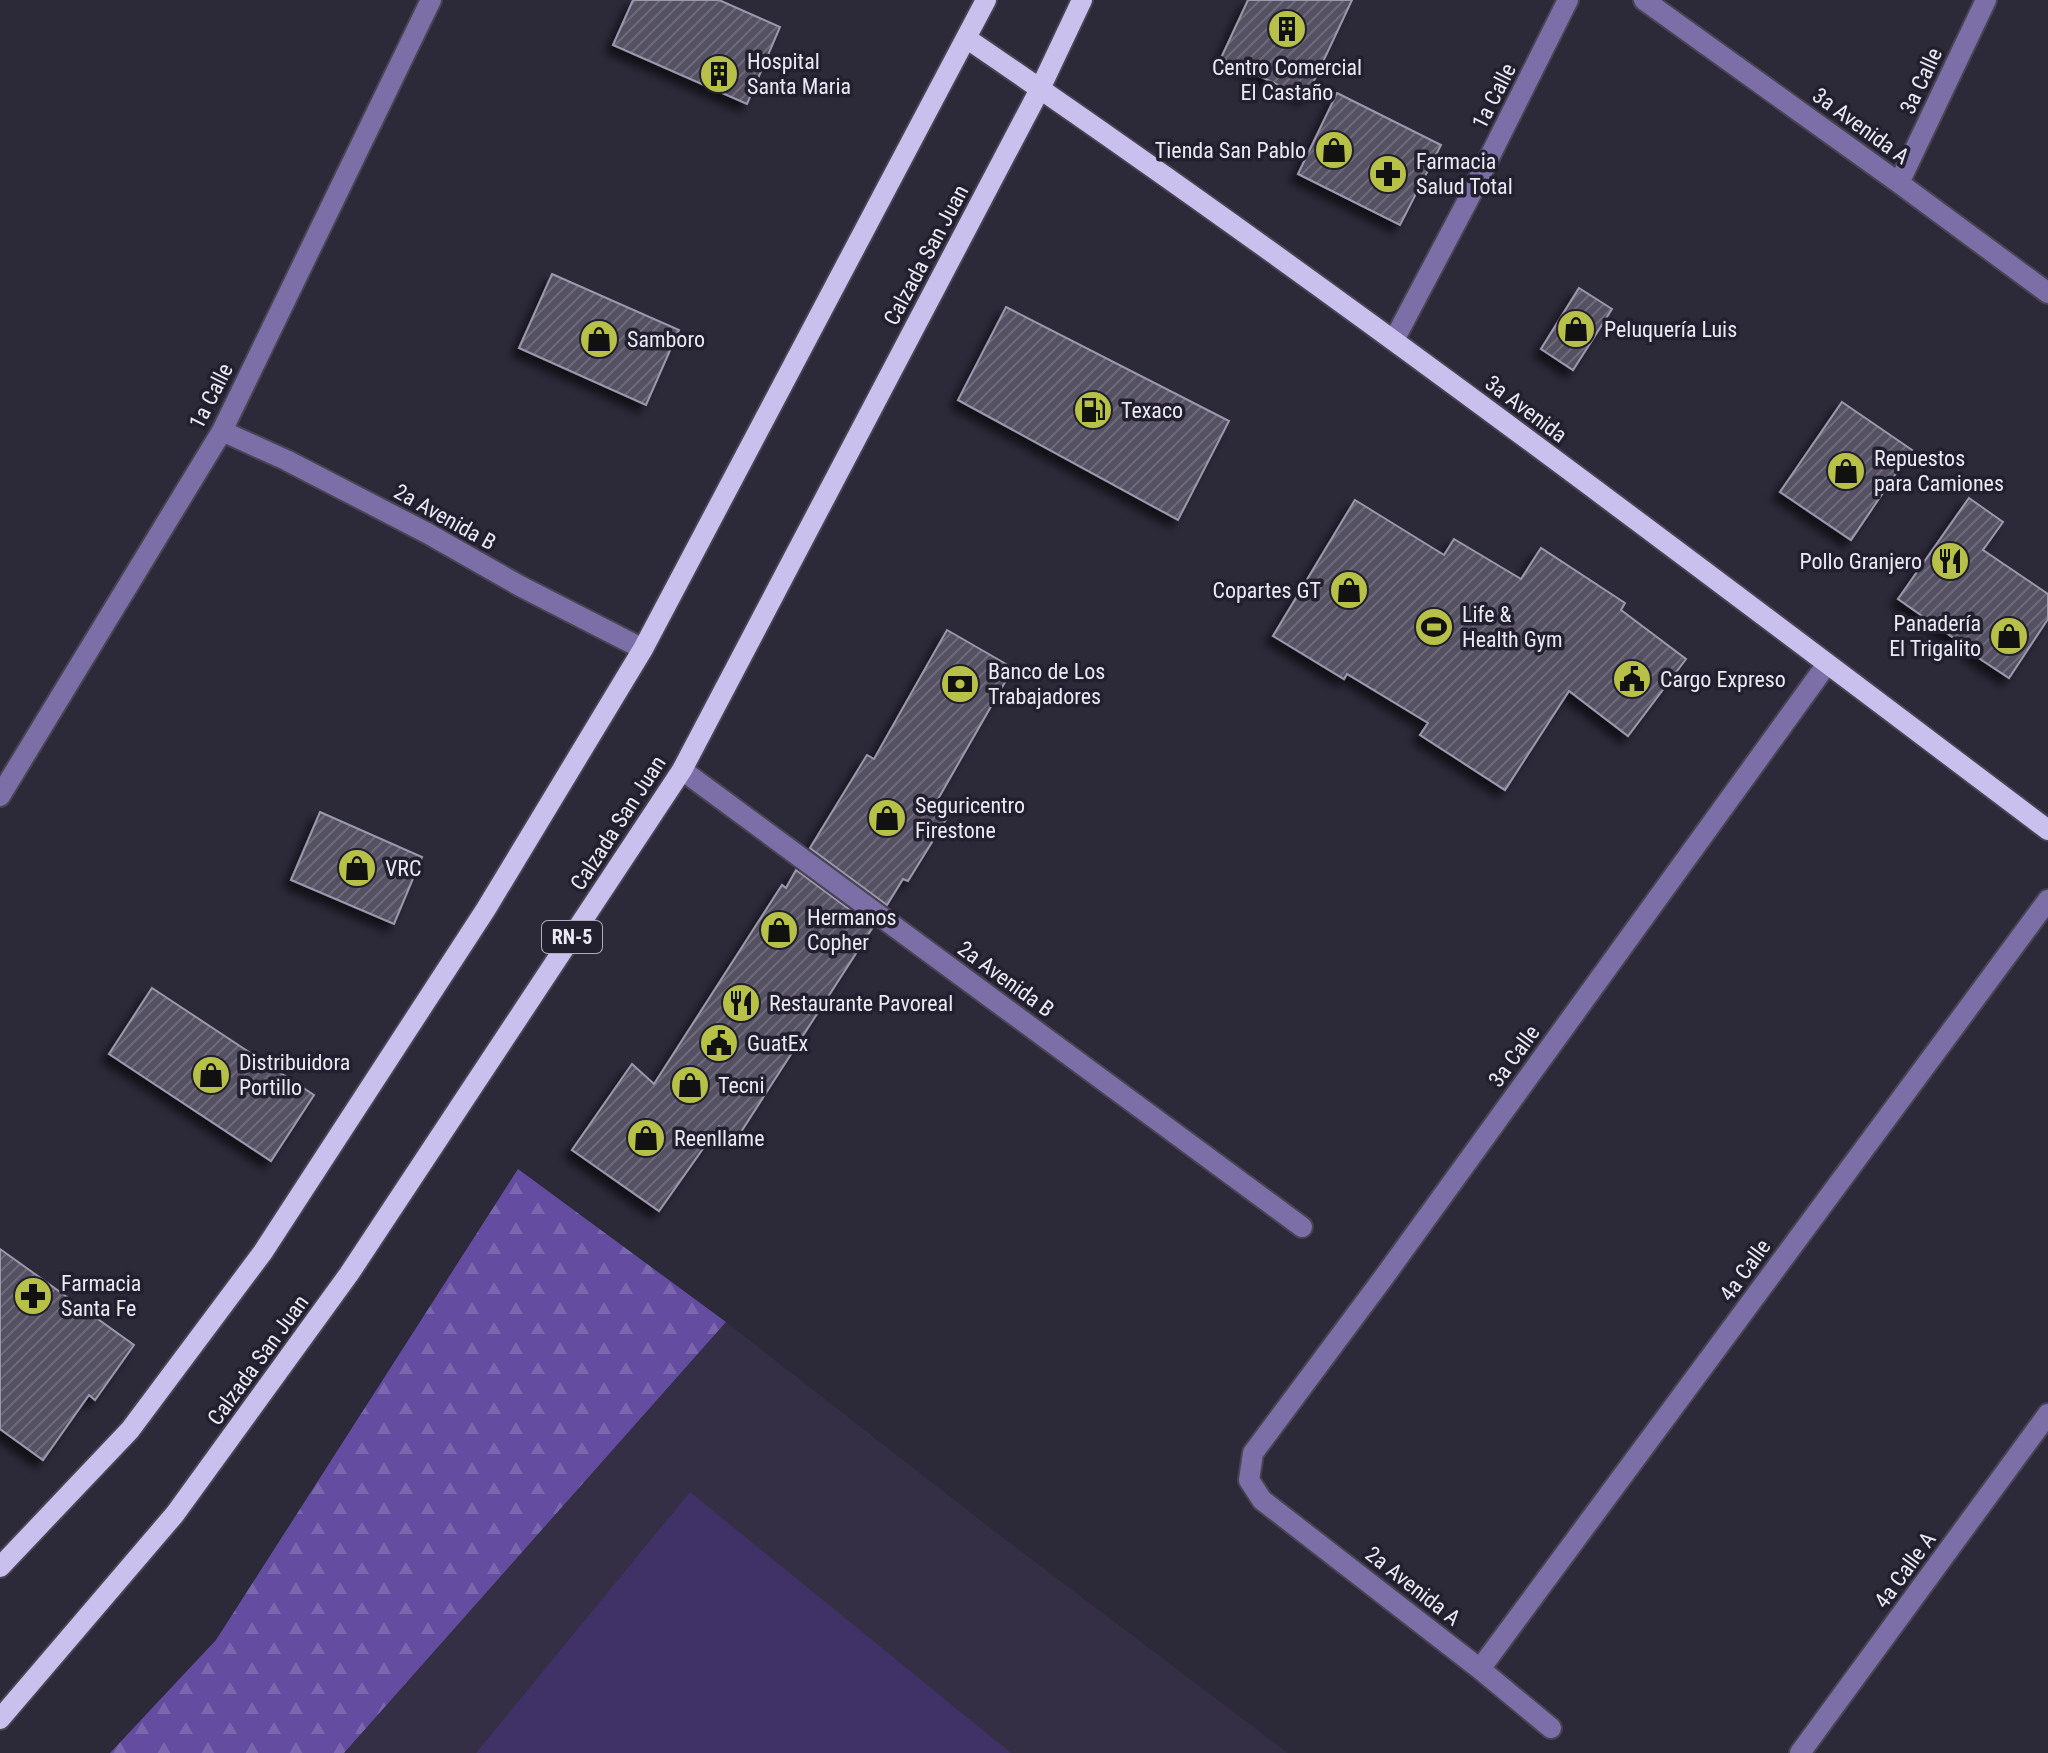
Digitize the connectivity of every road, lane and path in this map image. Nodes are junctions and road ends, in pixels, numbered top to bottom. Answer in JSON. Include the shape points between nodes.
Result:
{"nodes":[{"id":1,"x":431,"y":0,"type":"edge"},
{"id":2,"x":986,"y":0,"type":"edge"},
{"id":3,"x":1082,"y":0,"type":"edge"},
{"id":4,"x":1568,"y":0,"type":"edge"},
{"id":5,"x":1644,"y":0,"type":"edge"},
{"id":6,"x":1986,"y":0,"type":"edge"},
{"id":7,"x":966,"y":38,"type":"junction"},
{"id":8,"x":1040,"y":89,"type":"junction"},
{"id":9,"x":1899,"y":183,"type":"junction"},
{"id":10,"x":2048,"y":293,"type":"edge"},
{"id":11,"x":1394,"y":340,"type":"junction"},
{"id":12,"x":222,"y":431,"type":"junction"},
{"id":13,"x":643,"y":649,"type":"junction"},
{"id":14,"x":1827,"y":664,"type":"junction"},
{"id":15,"x":682,"y":770,"type":"junction"},
{"id":16,"x":0,"y":796,"type":"edge"},
{"id":17,"x":2048,"y":830,"type":"edge"},
{"id":18,"x":2048,"y":900,"type":"edge"},
{"id":19,"x":1302,"y":1227,"type":"dead end"},
{"id":20,"x":2048,"y":1414,"type":"edge"},
{"id":21,"x":1249,"y":1480,"type":"joint"},
{"id":22,"x":0,"y":1567,"type":"edge"},
{"id":23,"x":1480,"y":1669,"type":"junction"},
{"id":24,"x":0,"y":1719,"type":"edge"},
{"id":25,"x":1551,"y":1728,"type":"dead end"},
{"id":26,"x":1800,"y":1753,"type":"edge"}],
"edges":[{"from":1,"to":12,"type":"street","name":"1a Calle"},
{"from":2,"to":7,"type":"main road"},
{"from":3,"to":8,"type":"main road","name":"Calzada San Juan","number":"RN-5"},
{"from":4,"to":11,"type":"street","name":"1a Calle"},
{"from":5,"to":9,"type":"street","name":"3a Avenida A"},
{"from":6,"to":9,"type":"street","name":"3a Calle"},
{"from":7,"to":8,"type":"main road","name":"3a Avenida"},
{"from":7,"to":13,"type":"main road"},
{"from":8,"to":11,"type":"main road","name":"3a Avenida"},
{"from":8,"to":15,"type":"main road","name":"Calzada San Juan","number":"RN-5"},
{"from":9,"to":10,"type":"street","name":"3a Avenida A"},
{"from":11,"to":14,"type":"main road","name":"3a Avenida"},
{"from":12,"to":13,"type":"street","name":"2a Avenida B"},
{"from":12,"to":16,"type":"street","name":"1a Calle"},
{"from":13,"to":22,"type":"main road","via":[[486,909],[263,1252],[130,1430]]},
{"from":14,"to":17,"type":"main road","name":"3a Avenida"},
{"from":14,"to":21,"type":"street","name":"3a Calle","via":[[1253,1453]]},
{"from":15,"to":19,"type":"street","name":"2a Avenida B"},
{"from":15,"to":24,"type":"main road","name":"Calzada San Juan","number":"RN-5","via":[[349,1274],[175,1514]]},
{"from":18,"to":23,"type":"street","name":"4a Calle"},
{"from":20,"to":26,"type":"street","name":"4a Calle A"},
{"from":21,"to":23,"type":"street","name":"2a Avenida A","via":[[1262,1500]]},
{"from":23,"to":25,"type":"street","name":"2a Avenida A"}]}
